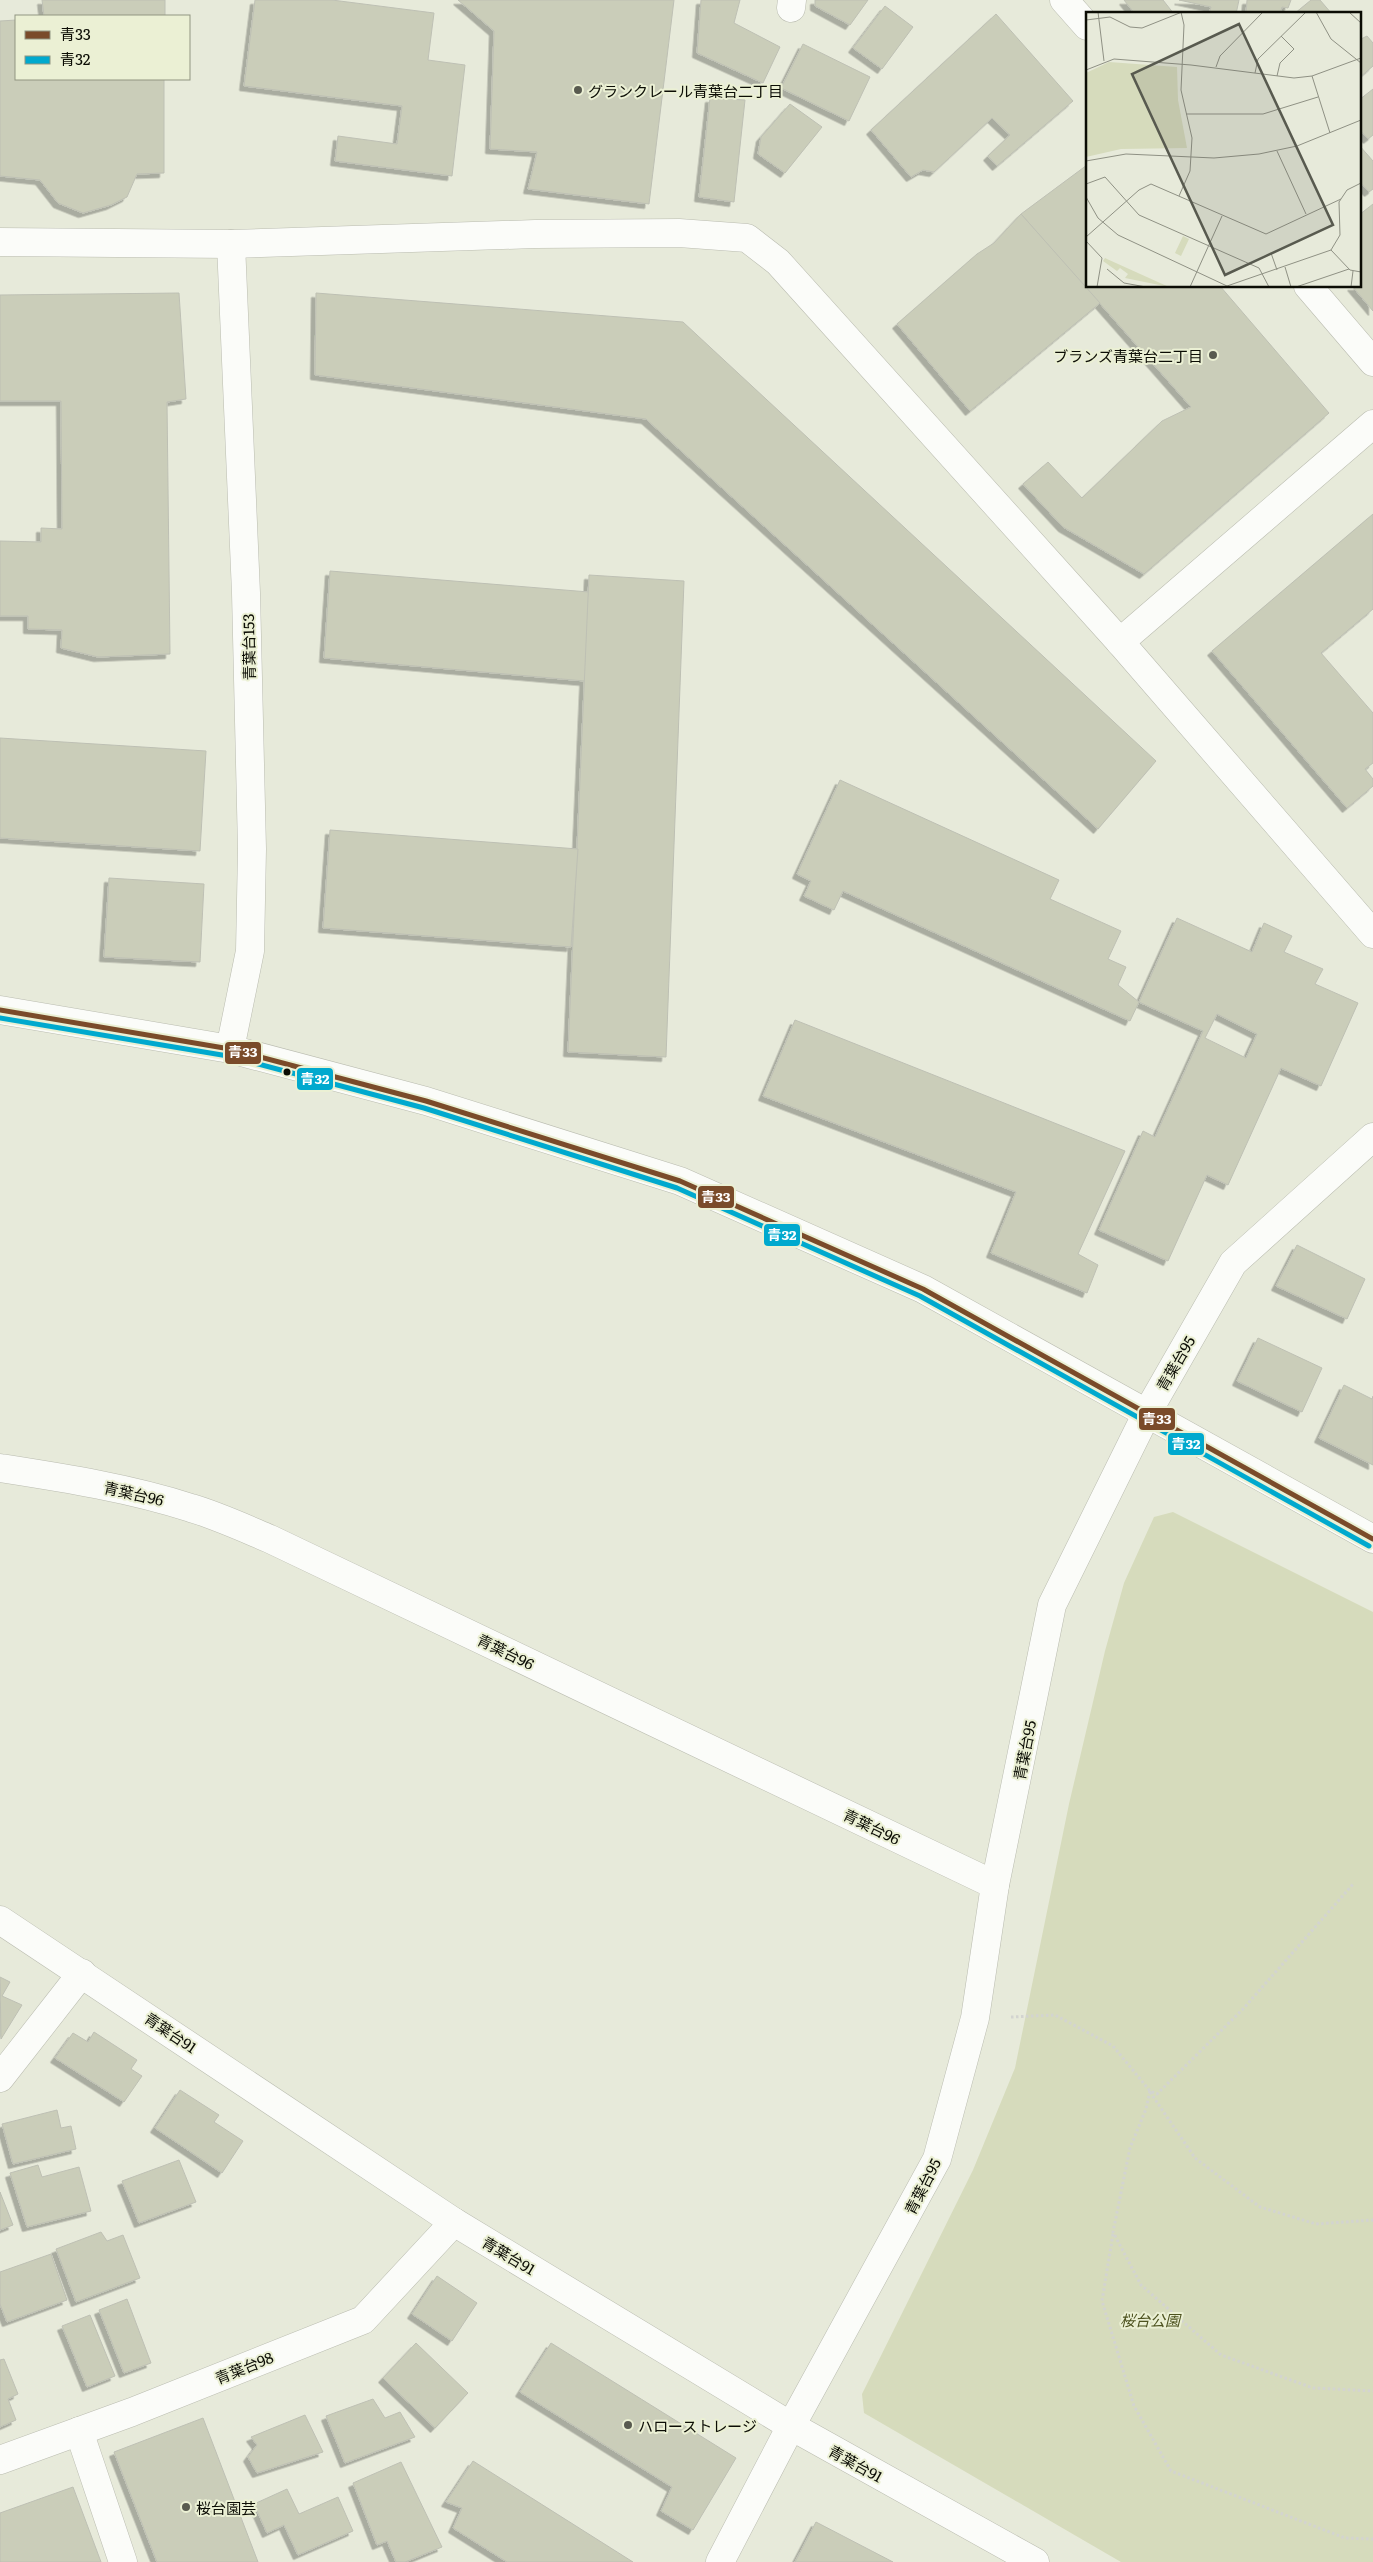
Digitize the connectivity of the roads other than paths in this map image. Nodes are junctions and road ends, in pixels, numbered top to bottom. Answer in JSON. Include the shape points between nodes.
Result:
{"nodes":[{"id":1,"x":1064,"y":0,"type":"edge"},
{"id":2,"x":1086,"y":25,"type":"edge"},
{"id":3,"x":0,"y":242,"type":"edge"},
{"id":4,"x":231,"y":244,"type":"junction"},
{"id":5,"x":1310,"y":288,"type":"edge"},
{"id":6,"x":1373,"y":362,"type":"edge"},
{"id":7,"x":1373,"y":424,"type":"edge"},
{"id":8,"x":1120,"y":642,"type":"junction"},
{"id":9,"x":1373,"y":934,"type":"edge"},
{"id":10,"x":0,"y":1010,"type":"edge"},
{"id":11,"x":230,"y":1049,"type":"junction"},
{"id":12,"x":1373,"y":1137,"type":"edge"},
{"id":13,"x":1147,"y":1413,"type":"junction"},
{"id":14,"x":0,"y":1468,"type":"edge"},
{"id":15,"x":1373,"y":1539,"type":"edge"},
{"id":16,"x":995,"y":1885,"type":"junction"},
{"id":17,"x":0,"y":1920,"type":"edge"},
{"id":18,"x":82,"y":1973,"type":"junction"},
{"id":19,"x":0,"y":2078,"type":"edge"},
{"id":20,"x":454,"y":2222,"type":"junction"},
{"id":21,"x":791,"y":2426,"type":"junction"},
{"id":22,"x":79,"y":2431,"type":"junction"},
{"id":23,"x":0,"y":2460,"type":"edge"},
{"id":24,"x":123,"y":2562,"type":"edge"},
{"id":25,"x":720,"y":2562,"type":"edge"},
{"id":26,"x":1034,"y":2562,"type":"edge"}],
"edges":[{"from":1,"to":2,"type":"street"},
{"from":3,"to":4,"type":"street"},
{"from":4,"to":8,"type":"street","via":[[545,234],[680,233],[747,238],[778,262]]},
{"from":4,"to":11,"type":"street","name":"青葉台153","via":[[246,593],[252,848],[250,951]]},
{"from":5,"to":6,"type":"street"},
{"from":7,"to":8,"type":"street"},
{"from":8,"to":9,"type":"street"},
{"from":10,"to":11,"type":"street"},
{"from":11,"to":13,"type":"street","via":[[426,1101],[680,1181],[923,1289]]},
{"from":12,"to":13,"type":"street","name":"青葉台95","via":[[1232,1263]]},
{"from":13,"to":15,"type":"street"},
{"from":13,"to":16,"type":"street","name":"青葉台95","via":[[1052,1606]]},
{"from":14,"to":16,"type":"street","name":"青葉台96","via":[[157,1498],[193,1508],[270,1539]]},
{"from":16,"to":21,"type":"street","name":"青葉台95","via":[[975,2018],[937,2159]]},
{"from":17,"to":18,"type":"street","name":"青葉台91"},
{"from":18,"to":19,"type":"street"},
{"from":18,"to":20,"type":"street","name":"青葉台91"},
{"from":20,"to":21,"type":"street","name":"青葉台91"},
{"from":20,"to":22,"type":"street","name":"青葉台98","via":[[363,2320]]},
{"from":21,"to":25,"type":"street","name":"青葉台95"},
{"from":21,"to":26,"type":"street","name":"青葉台91"},
{"from":22,"to":23,"type":"street","name":"青葉台98"},
{"from":22,"to":24,"type":"street"}]}
